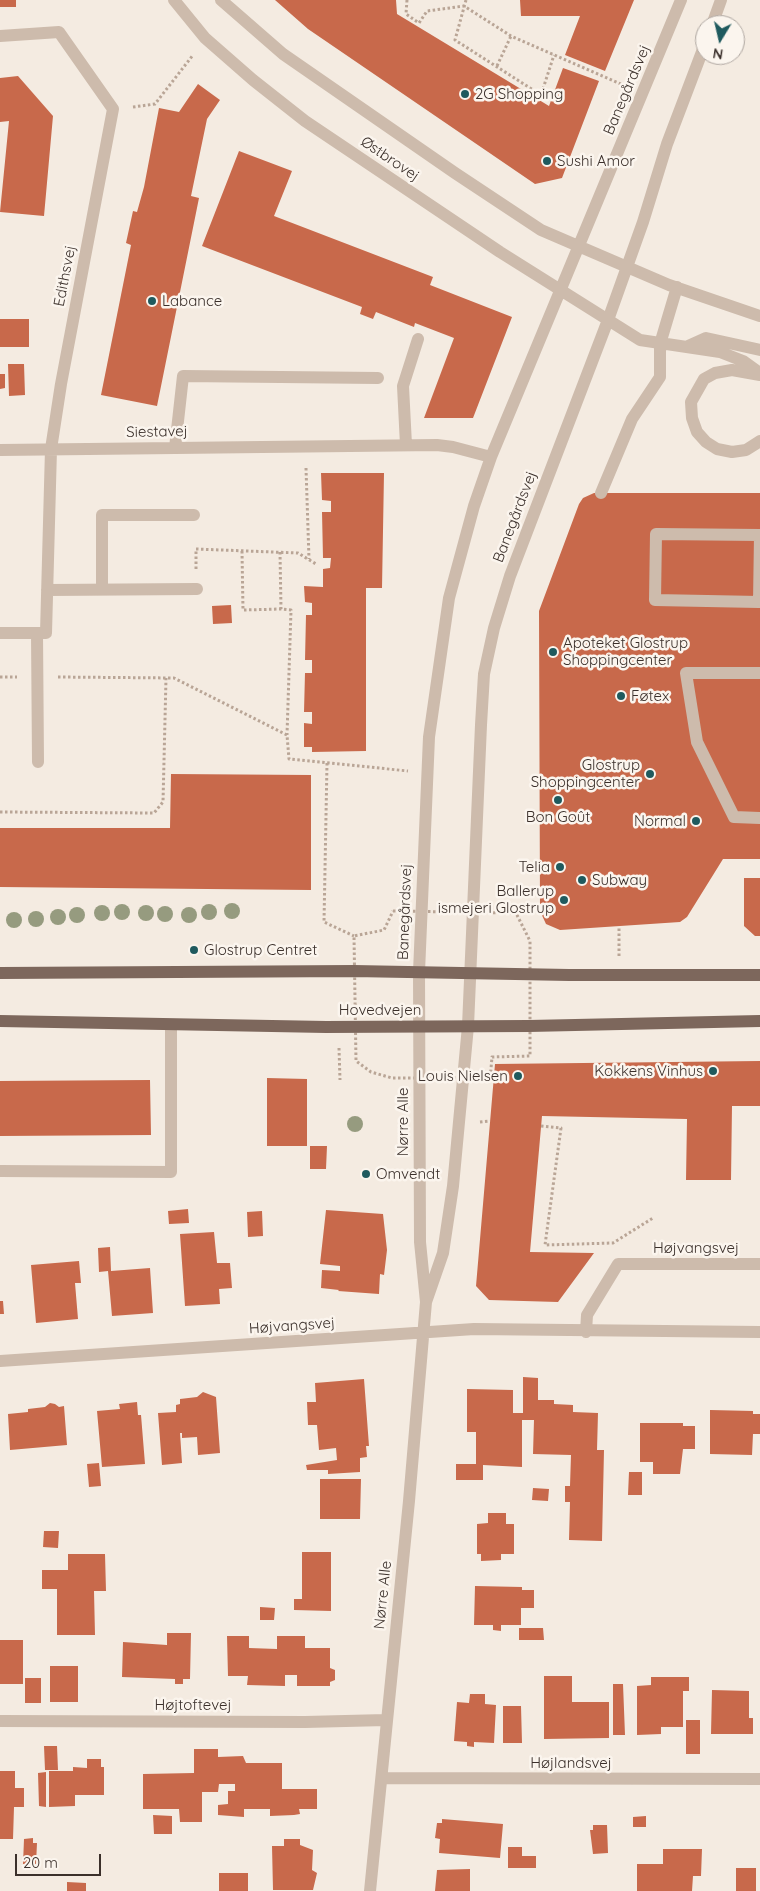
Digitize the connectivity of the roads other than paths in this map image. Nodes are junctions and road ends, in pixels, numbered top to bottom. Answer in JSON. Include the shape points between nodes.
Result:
{"nodes":[{"id":1,"x":174,"y":0,"type":"edge"},
{"id":2,"x":221,"y":0,"type":"edge"},
{"id":3,"x":681,"y":0,"type":"edge"},
{"id":4,"x":721,"y":0,"type":"edge"},
{"id":5,"x":716,"y":15,"type":"edge"},
{"id":6,"x":0,"y":36,"type":"edge"},
{"id":7,"x":697,"y":65,"type":"edge"},
{"id":8,"x":578,"y":246,"type":"junction"},
{"id":9,"x":626,"y":266,"type":"junction"},
{"id":10,"x":677,"y":287,"type":"junction"},
{"id":11,"x":561,"y":290,"type":"junction"},
{"id":12,"x":760,"y":316,"type":"edge"},
{"id":13,"x":608,"y":320,"type":"junction"},
{"id":14,"x":418,"y":339,"type":"dead end"},
{"id":15,"x":660,"y":344,"type":"junction"},
{"id":16,"x":686,"y":347,"type":"junction"},
{"id":17,"x":760,"y":350,"type":"edge"},
{"id":18,"x":760,"y":374,"type":"edge"},
{"id":19,"x":378,"y":378,"type":"dead end"},
{"id":20,"x":760,"y":441,"type":"edge"},
{"id":21,"x":406,"y":445,"type":"junction"},
{"id":22,"x":175,"y":448,"type":"junction"},
{"id":23,"x":0,"y":450,"type":"edge"},
{"id":24,"x":51,"y":450,"type":"junction"},
{"id":25,"x":491,"y":457,"type":"junction"},
{"id":26,"x":601,"y":493,"type":"dead end"},
{"id":27,"x":194,"y":515,"type":"dead end"},
{"id":28,"x":102,"y":589,"type":"junction"},
{"id":29,"x":196,"y":589,"type":"road end"},
{"id":30,"x":47,"y":590,"type":"junction"},
{"id":31,"x":760,"y":602,"type":"edge"},
{"id":32,"x":0,"y":633,"type":"edge"},
{"id":33,"x":37,"y":633,"type":"junction"},
{"id":34,"x":760,"y":673,"type":"edge"},
{"id":35,"x":38,"y":762,"type":"dead end"},
{"id":36,"x":760,"y":818,"type":"edge"},
{"id":37,"x":419,"y":972,"type":"junction"},
{"id":38,"x":0,"y":973,"type":"edge"},
{"id":39,"x":469,"y":973,"type":"junction"},
{"id":40,"x":760,"y":975,"type":"edge"},
{"id":41,"x":0,"y":1021,"type":"edge"},
{"id":42,"x":760,"y":1021,"type":"edge"},
{"id":43,"x":171,"y":1025,"type":"junction"},
{"id":44,"x":418,"y":1026,"type":"junction"},
{"id":45,"x":468,"y":1026,"type":"junction"},
{"id":46,"x":0,"y":1171,"type":"edge"},
{"id":47,"x":760,"y":1264,"type":"edge"},
{"id":48,"x":426,"y":1302,"type":"junction"},
{"id":49,"x":586,"y":1332,"type":"junction"},
{"id":50,"x":760,"y":1332,"type":"edge"},
{"id":51,"x":424,"y":1333,"type":"junction"},
{"id":52,"x":0,"y":1361,"type":"edge"},
{"id":53,"x":386,"y":1720,"type":"junction"},
{"id":54,"x":0,"y":1721,"type":"edge"},
{"id":55,"x":382,"y":1778,"type":"junction"},
{"id":56,"x":760,"y":1779,"type":"edge"},
{"id":57,"x":370,"y":1891,"type":"edge"}],
"edges":[{"from":1,"to":11,"type":"street","name":"Østbrovej","via":[[205,38],[305,121]]},
{"from":2,"to":8,"type":"street","name":"Østbrovej","via":[[283,54],[430,156],[541,230]]},
{"from":3,"to":8,"type":"street","name":"Banegårdsvej"},
{"from":4,"to":5,"type":"street"},
{"from":6,"to":24,"type":"street","name":"Edithsvej","via":[[59,32],[113,110]]},
{"from":7,"to":9,"type":"street","name":"Banegårdsvej"},
{"from":8,"to":9,"type":"street","name":"Østbrovej"},
{"from":8,"to":11,"type":"street","name":"Banegårdsvej"},
{"from":9,"to":10,"type":"street","name":"Østbrovej"},
{"from":9,"to":13,"type":"street","name":"Banegårdsvej"},
{"from":10,"to":12,"type":"street","name":"Østbrovej"},
{"from":10,"to":15,"type":"street"},
{"from":11,"to":13,"type":"street","name":"Østbrovej"},
{"from":11,"to":25,"type":"street","name":"Banegårdsvej"},
{"from":13,"to":15,"type":"street","name":"Østbrovej","via":[[640,340]]},
{"from":13,"to":39,"type":"street","name":"Banegårdsvej","via":[[510,576],[484,674]]},
{"from":14,"to":21,"type":"street","via":[[403,386]]},
{"from":15,"to":16,"type":"street","name":"Østbrovej"},
{"from":15,"to":26,"type":"street","via":[[660,377],[632,419]]},
{"from":16,"to":17,"type":"street","via":[[706,338]]},
{"from":16,"to":18,"type":"street","name":"Østbrovej","via":[[720,352],[742,361]]},
{"from":18,"to":20,"type":"street","via":[[732,370],[715,373],[704,379],[691,402],[697,432],[712,446],[732,452],[746,450]]},
{"from":19,"to":22,"type":"street","via":[[183,376]]},
{"from":21,"to":22,"type":"street","name":"Siestavej"},
{"from":21,"to":25,"type":"street","name":"Siestavej","via":[[453,447]]},
{"from":22,"to":24,"type":"street","name":"Siestavej"},
{"from":23,"to":24,"type":"street","name":"Siestavej"},
{"from":24,"to":30,"type":"street"},
{"from":25,"to":37,"type":"street","name":"Banegårdsvej","via":[[449,598],[434,697],[426,773]]},
{"from":27,"to":28,"type":"street","via":[[102,515]]},
{"from":28,"to":29,"type":"street"},
{"from":28,"to":30,"type":"street"},
{"from":30,"to":33,"type":"street","via":[[46,633]]},
{"from":31,"to":31,"type":"street","via":[[655,600],[656,534],[760,535]]},
{"from":32,"to":33,"type":"street"},
{"from":33,"to":35,"type":"street"},
{"from":34,"to":36,"type":"street","via":[[686,673],[697,742],[734,817]]},
{"from":37,"to":38,"type":"main road"},
{"from":37,"to":39,"type":"main road"},
{"from":37,"to":44,"type":"street","name":"Nørre Alle"},
{"from":39,"to":40,"type":"main road"},
{"from":39,"to":45,"type":"street","name":"Banegårdsvej"},
{"from":41,"to":43,"type":"main road","name":"Hovedvejen"},
{"from":42,"to":45,"type":"main road","name":"Hovedvejen"},
{"from":43,"to":44,"type":"main road","name":"Hovedvejen"},
{"from":43,"to":46,"type":"street","via":[[171,1172]]},
{"from":44,"to":45,"type":"main road","name":"Hovedvejen"},
{"from":44,"to":48,"type":"street","name":"Nørre Alle","via":[[420,1242]]},
{"from":45,"to":48,"type":"street","name":"Nørre Alle","via":[[454,1177],[444,1243],[438,1272]]},
{"from":47,"to":49,"type":"street","name":"Højvangsvej","via":[[618,1264],[587,1315]]},
{"from":48,"to":51,"type":"street","name":"Nørre Alle"},
{"from":49,"to":50,"type":"street","name":"Højvangsvej"},
{"from":49,"to":51,"type":"street","name":"Højvangsvej","via":[[474,1329]]},
{"from":51,"to":52,"type":"street","name":"Højvangsvej"},
{"from":51,"to":53,"type":"street","name":"Nørre Alle"},
{"from":53,"to":54,"type":"street","name":"Højtoftevej"},
{"from":53,"to":55,"type":"street","name":"Nørre Alle"},
{"from":55,"to":56,"type":"street","name":"Højlandsvej"},
{"from":55,"to":57,"type":"street","name":"Nørre Alle"}]}
